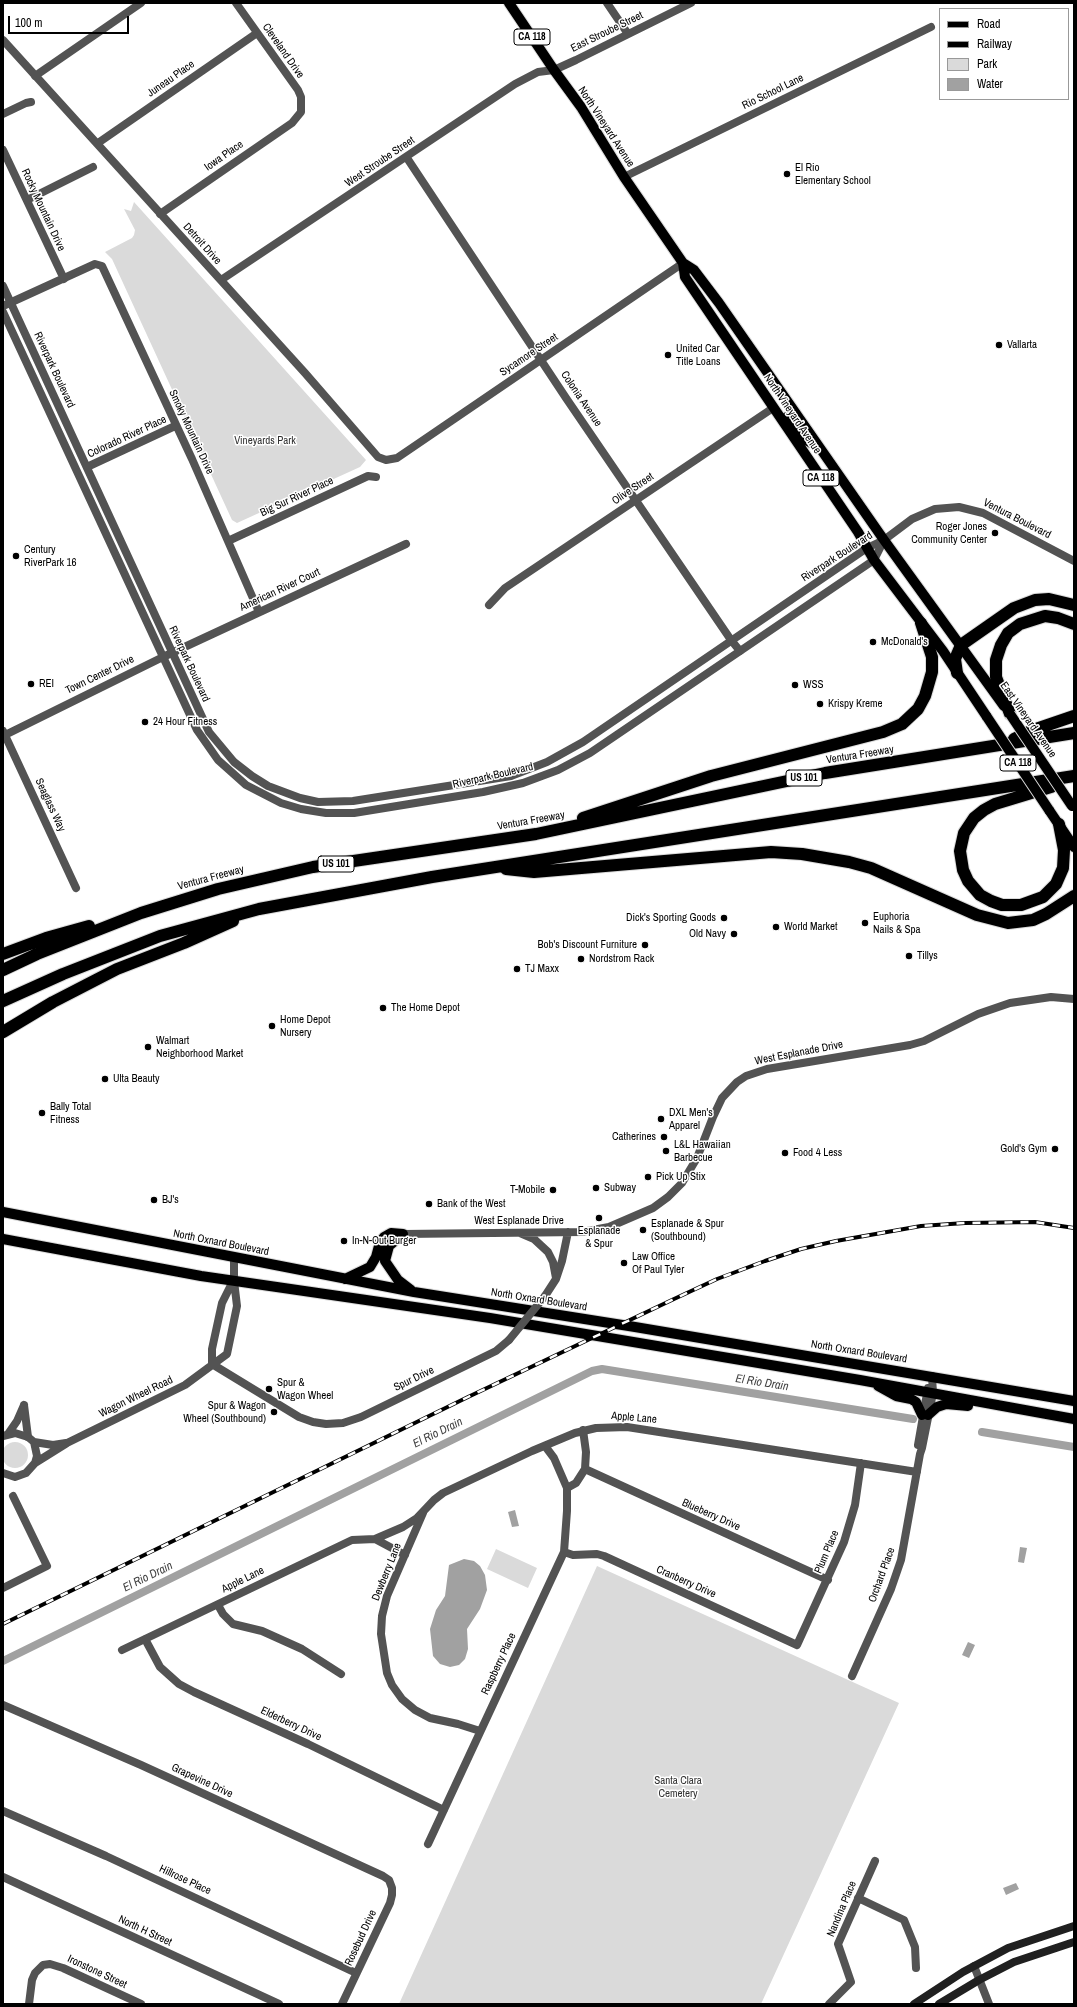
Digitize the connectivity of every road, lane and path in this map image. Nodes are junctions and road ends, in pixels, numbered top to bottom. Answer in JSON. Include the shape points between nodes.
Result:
{"nodes":[{"id":1,"x":141,"y":3,"type":"edge"},
{"id":2,"x":236,"y":3,"type":"edge"},
{"id":3,"x":509,"y":3,"type":"edge"},
{"id":4,"x":607,"y":3,"type":"edge"},
{"id":5,"x":691,"y":3,"type":"edge"},
{"id":6,"x":931,"y":27,"type":"dead end"},
{"id":7,"x":257,"y":33,"type":"junction"},
{"id":8,"x":628,"y":34,"type":"junction"},
{"id":9,"x":3,"y":40,"type":"edge"},
{"id":10,"x":554,"y":70,"type":"junction"},
{"id":11,"x":35,"y":76,"type":"junction"},
{"id":12,"x":31,"y":102,"type":"dead end"},
{"id":13,"x":3,"y":114,"type":"edge"},
{"id":14,"x":299,"y":115,"type":"joint"},
{"id":15,"x":98,"y":144,"type":"junction"},
{"id":16,"x":3,"y":150,"type":"edge"},
{"id":17,"x":407,"y":158,"type":"junction"},
{"id":18,"x":93,"y":167,"type":"dead end"},
{"id":19,"x":624,"y":177,"type":"junction"},
{"id":20,"x":27,"y":200,"type":"junction"},
{"id":21,"x":160,"y":214,"type":"junction"},
{"id":22,"x":683,"y":263,"type":"junction"},
{"id":23,"x":64,"y":279,"type":"junction"},
{"id":24,"x":221,"y":280,"type":"junction"},
{"id":25,"x":3,"y":286,"type":"edge"},
{"id":26,"x":7,"y":304,"type":"edge"},
{"id":27,"x":3,"y":312,"type":"edge"},
{"id":28,"x":542,"y":360,"type":"junction"},
{"id":29,"x":773,"y":408,"type":"junction"},
{"id":30,"x":175,"y":426,"type":"junction"},
{"id":31,"x":821,"y":449,"type":"junction"},
{"id":32,"x":386,"y":460,"type":"joint"},
{"id":33,"x":87,"y":467,"type":"junction"},
{"id":34,"x":376,"y":477,"type":"dead end"},
{"id":35,"x":636,"y":500,"type":"junction"},
{"id":36,"x":884,"y":540,"type":"junction"},
{"id":37,"x":228,"y":541,"type":"junction"},
{"id":38,"x":406,"y":544,"type":"dead end"},
{"id":39,"x":867,"y":548,"type":"junction"},
{"id":40,"x":874,"y":560,"type":"junction"},
{"id":41,"x":1074,"y":561,"type":"edge"},
{"id":42,"x":489,"y":605,"type":"dead end"},
{"id":43,"x":1074,"y":605,"type":"edge"},
{"id":44,"x":259,"y":612,"type":"junction"},
{"id":45,"x":922,"y":623,"type":"junction"},
{"id":46,"x":1074,"y":624,"type":"edge"},
{"id":47,"x":731,"y":640,"type":"junction"},
{"id":48,"x":961,"y":645,"type":"junction"},
{"id":49,"x":740,"y":651,"type":"junction"},
{"id":50,"x":172,"y":652,"type":"junction"},
{"id":51,"x":163,"y":657,"type":"junction"},
{"id":52,"x":957,"y":673,"type":"junction"},
{"id":53,"x":1010,"y":714,"type":"junction"},
{"id":54,"x":1074,"y":716,"type":"edge"},
{"id":55,"x":1074,"y":733,"type":"edge"},
{"id":56,"x":4,"y":734,"type":"edge"},
{"id":57,"x":997,"y":746,"type":"junction"},
{"id":58,"x":1071,"y":776,"type":"edge"},
{"id":59,"x":1073,"y":808,"type":"edge"},
{"id":60,"x":1059,"y":824,"type":"junction"},
{"id":61,"x":536,"y":834,"type":"junction"},
{"id":62,"x":1074,"y":847,"type":"edge"},
{"id":63,"x":493,"y":867,"type":"junction"},
{"id":64,"x":76,"y":888,"type":"dead end"},
{"id":65,"x":1074,"y":896,"type":"edge"},
{"id":66,"x":259,"y":909,"type":"junction"},
{"id":67,"x":141,"y":913,"type":"junction"},
{"id":68,"x":3,"y":954,"type":"edge"},
{"id":69,"x":3,"y":970,"type":"edge"},
{"id":70,"x":1074,"y":999,"type":"edge"},
{"id":71,"x":3,"y":1001,"type":"edge"},
{"id":72,"x":3,"y":1032,"type":"edge"},
{"id":73,"x":3,"y":1212,"type":"edge"},
{"id":74,"x":518,"y":1232,"type":"junction"},
{"id":75,"x":568,"y":1232,"type":"junction"},
{"id":76,"x":403,"y":1234,"type":"junction"},
{"id":77,"x":3,"y":1239,"type":"edge"},
{"id":78,"x":234,"y":1258,"type":"junction"},
{"id":79,"x":345,"y":1279,"type":"junction"},
{"id":80,"x":556,"y":1279,"type":"junction"},
{"id":81,"x":234,"y":1281,"type":"junction"},
{"id":82,"x":414,"y":1292,"type":"junction"},
{"id":83,"x":212,"y":1364,"type":"junction"},
{"id":84,"x":932,"y":1376,"type":"junction"},
{"id":85,"x":873,"y":1383,"type":"junction"},
{"id":86,"x":930,"y":1393,"type":"junction"},
{"id":87,"x":1074,"y":1401,"type":"edge"},
{"id":88,"x":1032,"y":1412,"type":"junction"},
{"id":89,"x":925,"y":1415,"type":"junction"},
{"id":90,"x":1074,"y":1419,"type":"edge"},
{"id":91,"x":583,"y":1430,"type":"junction"},
{"id":92,"x":5,"y":1435,"type":"edge"},
{"id":93,"x":31,"y":1439,"type":"junction"},
{"id":94,"x":67,"y":1443,"type":"junction"},
{"id":95,"x":545,"y":1446,"type":"junction"},
{"id":96,"x":35,"y":1463,"type":"junction"},
{"id":97,"x":861,"y":1463,"type":"junction"},
{"id":98,"x":585,"y":1469,"type":"junction"},
{"id":99,"x":917,"y":1472,"type":"junction"},
{"id":100,"x":3,"y":1473,"type":"edge"},
{"id":101,"x":567,"y":1488,"type":"junction"},
{"id":102,"x":13,"y":1496,"type":"dead end"},
{"id":103,"x":425,"y":1509,"type":"junction"},
{"id":104,"x":375,"y":1539,"type":"junction"},
{"id":105,"x":564,"y":1552,"type":"junction"},
{"id":106,"x":405,"y":1555,"type":"junction"},
{"id":107,"x":828,"y":1580,"type":"junction"},
{"id":108,"x":3,"y":1588,"type":"edge"},
{"id":109,"x":218,"y":1605,"type":"junction"},
{"id":110,"x":144,"y":1639,"type":"junction"},
{"id":111,"x":797,"y":1645,"type":"joint"},
{"id":112,"x":122,"y":1650,"type":"dead end"},
{"id":113,"x":341,"y":1674,"type":"dead end"},
{"id":114,"x":852,"y":1676,"type":"dead end"},
{"id":115,"x":3,"y":1705,"type":"edge"},
{"id":116,"x":480,"y":1731,"type":"junction"},
{"id":117,"x":444,"y":1810,"type":"junction"},
{"id":118,"x":3,"y":1811,"type":"edge"},
{"id":119,"x":428,"y":1844,"type":"dead end"},
{"id":120,"x":875,"y":1861,"type":"dead end"},
{"id":121,"x":3,"y":1877,"type":"edge"},
{"id":122,"x":389,"y":1880,"type":"joint"},
{"id":123,"x":858,"y":1898,"type":"junction"},
{"id":124,"x":1074,"y":1926,"type":"edge"},
{"id":125,"x":1074,"y":1942,"type":"edge"},
{"id":126,"x":974,"y":1966,"type":"junction"},
{"id":127,"x":916,"y":1968,"type":"dead end"},
{"id":128,"x":356,"y":1973,"type":"junction"},
{"id":129,"x":979,"y":1980,"type":"junction"},
{"id":130,"x":28,"y":2004,"type":"edge"},
{"id":131,"x":141,"y":2004,"type":"edge"},
{"id":132,"x":279,"y":2004,"type":"edge"},
{"id":133,"x":342,"y":2004,"type":"edge"},
{"id":134,"x":828,"y":2004,"type":"edge"},
{"id":135,"x":914,"y":2004,"type":"edge"},
{"id":136,"x":939,"y":2004,"type":"edge"},
{"id":137,"x":988,"y":2004,"type":"edge"}],
"edges":[{"from":1,"to":11,"type":"street"},
{"from":2,"to":7,"type":"street","name":"Cleveland Drive"},
{"from":3,"to":10,"type":"main road","name":"North Vineyard Avenue","number":"CA 118"},
{"from":4,"to":8,"type":"street"},
{"from":5,"to":8,"type":"street","name":"East Stroube Street"},
{"from":6,"to":19,"type":"street","name":"Rio School Lane"},
{"from":7,"to":14,"type":"street","name":"Cleveland Drive","via":[[298,90],[302,104]]},
{"from":7,"to":15,"type":"street","name":"Juneau Place"},
{"from":8,"to":10,"type":"street","name":"East Stroube Street"},
{"from":9,"to":11,"type":"street","name":"Detroit Drive"},
{"from":10,"to":17,"type":"street","name":"West Stroube Street","via":[[538,72],[515,84]]},
{"from":10,"to":19,"type":"main road","name":"North Vineyard Avenue","number":"CA 118","via":[[581,107]]},
{"from":11,"to":15,"type":"street","name":"Detroit Drive"},
{"from":12,"to":13,"type":"street"},
{"from":14,"to":21,"type":"street","name":"Iowa Place","via":[[292,123]]},
{"from":15,"to":21,"type":"street","name":"Detroit Drive"},
{"from":16,"to":20,"type":"street","name":"Rocky Mountain Drive"},
{"from":17,"to":24,"type":"street","name":"West Stroube Street"},
{"from":17,"to":28,"type":"street","name":"Colonia Avenue"},
{"from":18,"to":20,"type":"street"},
{"from":19,"to":22,"type":"main road","name":"North Vineyard Avenue","number":"CA 118"},
{"from":20,"to":23,"type":"street","name":"Rocky Mountain Drive"},
{"from":21,"to":24,"type":"street","name":"Detroit Drive"},
{"from":22,"to":28,"type":"street","name":"Sycamore Street"},
{"from":22,"to":29,"type":"main road","name":"North Vineyard Avenue","number":"CA 118","via":[[685,277]]},
{"from":22,"to":31,"type":"main road","name":"North Vineyard Avenue","number":"CA 118","via":[[694,270],[719,303]]},
{"from":23,"to":26,"type":"street"},
{"from":23,"to":30,"type":"street","name":"Smoky Mountain Drive","via":[[100,264]]},
{"from":24,"to":32,"type":"street","name":"Detroit Drive","via":[[378,457]]},
{"from":25,"to":26,"type":"street","name":"Riverpark Boulevard"},
{"from":26,"to":33,"type":"street","name":"Riverpark Boulevard"},
{"from":27,"to":51,"type":"street","name":"Riverpark Boulevard"},
{"from":28,"to":32,"type":"street","name":"Sycamore Street","via":[[398,458]]},
{"from":28,"to":35,"type":"street","name":"Colonia Avenue"},
{"from":29,"to":31,"type":"main road","via":[[777,407],[785,413],[803,438]]},
{"from":29,"to":35,"type":"street","name":"Olive Street"},
{"from":29,"to":39,"type":"main road","name":"North Vineyard Avenue","number":"CA 118"},
{"from":30,"to":33,"type":"street","name":"Colorado River Place"},
{"from":30,"to":37,"type":"street","name":"Smoky Mountain Drive"},
{"from":31,"to":36,"type":"main road","name":"North Vineyard Avenue","number":"CA 118"},
{"from":33,"to":50,"type":"street","name":"Riverpark Boulevard"},
{"from":34,"to":37,"type":"street","name":"Big Sur River Place","via":[[368,476]]},
{"from":35,"to":42,"type":"street","name":"Olive Street","via":[[505,588]]},
{"from":35,"to":47,"type":"street","name":"Colonia Avenue"},
{"from":36,"to":39,"type":"street","name":"Riverpark Boulevard"},
{"from":36,"to":40,"type":"street","name":"Riverpark Boulevard"},
{"from":36,"to":41,"type":"street","name":"Ventura Boulevard","via":[[923,513],[959,507],[983,513]]},
{"from":36,"to":48,"type":"main road","name":"North Vineyard Avenue","number":"CA 118"},
{"from":37,"to":44,"type":"street","name":"Smoky Mountain Drive"},
{"from":38,"to":44,"type":"street","name":"American River Court"},
{"from":39,"to":40,"type":"main road","name":"North Vineyard Avenue","number":"CA 118"},
{"from":39,"to":47,"type":"street","name":"Riverpark Boulevard"},
{"from":40,"to":45,"type":"main road","name":"North Vineyard Avenue","number":"CA 118"},
{"from":40,"to":49,"type":"street","name":"Riverpark Boulevard"},
{"from":43,"to":48,"type":"highway","via":[[1049,599],[1035,600],[1014,608]]},
{"from":44,"to":50,"type":"street","name":"American River Court"},
{"from":45,"to":52,"type":"main road","name":"North Vineyard Avenue","number":"CA 118"},
{"from":45,"to":61,"type":"highway","via":[[932,657],[930,684],[918,708],[892,729],[711,776]]},
{"from":46,"to":53,"type":"highway","via":[[1045,616],[1020,624],[1008,634],[996,660],[996,677]]},
{"from":47,"to":49,"type":"street","name":"Colonia Avenue"},
{"from":47,"to":50,"type":"street","name":"Riverpark Boulevard","via":[[583,742],[547,762],[511,776],[353,802],[318,802],[284,793],[252,776],[234,762],[209,732]]},
{"from":48,"to":52,"type":"highway","via":[[955,659]]},
{"from":48,"to":53,"type":"main road","name":"East Vineyard Avenue","number":"CA 118"},
{"from":49,"to":51,"type":"street","name":"Riverpark Boulevard","via":[[590,753],[558,770],[523,783],[483,792],[354,813],[326,813],[281,803],[246,785],[231,773],[218,760],[197,730]]},
{"from":50,"to":51,"type":"street","name":"American River Court"},
{"from":51,"to":56,"type":"street","name":"Town Center Drive"},
{"from":52,"to":60,"type":"main road","number":"CA 118","bridge":true},
{"from":53,"to":59,"type":"main road","name":"East Vineyard Avenue","number":"CA 118","bridge":true},
{"from":54,"to":57,"type":"highway"},
{"from":55,"to":57,"type":"highway","name":"Ventura Freeway","number":"US 101"},
{"from":56,"to":64,"type":"street","name":"Seaglass Way"},
{"from":57,"to":61,"type":"highway","name":"Ventura Freeway","number":"US 101","via":[[825,773]]},
{"from":58,"to":60,"type":"highway","via":[[1051,787],[989,807],[974,818],[964,833],[960,851],[968,881],[980,895],[1002,905],[1021,905],[1043,897],[1056,884],[1063,868],[1064,850]]},
{"from":58,"to":63,"type":"highway"},
{"from":60,"to":62,"type":"main road"},
{"from":61,"to":67,"type":"highway","name":"Ventura Freeway","number":"US 101","via":[[313,867],[218,889]]},
{"from":63,"to":65,"type":"highway","via":[[534,872],[771,852],[802,854],[871,868],[977,915],[1008,923],[1033,920]]},
{"from":63,"to":66,"type":"highway"},
{"from":66,"to":71,"type":"highway","via":[[145,942],[69,971]]},
{"from":66,"to":72,"type":"highway","via":[[184,943],[117,969]]},
{"from":67,"to":68,"type":"highway","via":[[46,938]]},
{"from":67,"to":69,"type":"highway","name":"Ventura Freeway","number":"US 101"},
{"from":70,"to":75,"type":"street","name":"West Esplanade Drive","via":[[1051,997],[1010,1002],[910,1045],[767,1069],[746,1076],[722,1098],[690,1172],[668,1197],[653,1208],[609,1227],[588,1232]]},
{"from":73,"to":78,"type":"main road","name":"North Oxnard Boulevard"},
{"from":74,"to":75,"type":"street","name":"West Esplanade Drive"},
{"from":74,"to":76,"type":"street","name":"West Esplanade Drive"},
{"from":74,"to":80,"type":"street","via":[[534,1239],[548,1252]]},
{"from":75,"to":80,"type":"street","name":"Spur Drive"},
{"from":76,"to":79,"type":"main road","via":[[391,1233],[384,1237],[370,1267]]},
{"from":76,"to":82,"type":"main road","via":[[389,1246],[385,1261],[398,1280]]},
{"from":77,"to":81,"type":"main road"},
{"from":78,"to":79,"type":"main road","name":"North Oxnard Boulevard"},
{"from":78,"to":81,"type":"street","name":"Wagon Wheel Road"},
{"from":79,"to":82,"type":"main road","name":"North Oxnard Boulevard"},
{"from":80,"to":83,"type":"street","name":"Spur Drive","bridge":true,"via":[[509,1340],[496,1351],[361,1417],[343,1423],[326,1424],[299,1417]]},
{"from":81,"to":83,"type":"street","name":"Wagon Wheel Road","via":[[222,1303],[212,1349]]},
{"from":81,"to":83,"type":"street","name":"Wagon Wheel Road","via":[[237,1306],[230,1343],[227,1354]]},
{"from":81,"to":85,"type":"main road","via":[[490,1318]]},
{"from":82,"to":84,"type":"main road","name":"North Oxnard Boulevard"},
{"from":83,"to":94,"type":"street","name":"Wagon Wheel Road","via":[[185,1386]]},
{"from":84,"to":86,"type":"street","name":"Orchard Place"},
{"from":84,"to":87,"type":"main road","name":"North Oxnard Boulevard"},
{"from":85,"to":86,"type":"main road"},
{"from":85,"to":89,"type":"main road","via":[[886,1391],[916,1402]]},
{"from":86,"to":88,"type":"main road"},
{"from":86,"to":89,"type":"street","name":"Orchard Place"},
{"from":88,"to":89,"type":"main road","via":[[946,1404]]},
{"from":88,"to":90,"type":"main road"},
{"from":89,"to":99,"type":"street","name":"Orchard Place"},
{"from":91,"to":95,"type":"street","name":"Apple Lane"},
{"from":91,"to":97,"type":"street","name":"Apple Lane","via":[[627,1427]]},
{"from":91,"to":98,"type":"street"},
{"from":92,"to":93,"type":"street","name":"Wagon Wheel Road","via":[[15,1433]]},
{"from":92,"to":93,"type":"street","via":[[17,1421],[24,1405]]},
{"from":93,"to":94,"type":"street","name":"Wagon Wheel Road","via":[[53,1445]]},
{"from":93,"to":96,"type":"street","via":[[36,1450]]},
{"from":94,"to":96,"type":"street","name":"Wagon Wheel Road"},
{"from":95,"to":101,"type":"street","name":"Raspberry Place","via":[[554,1458]]},
{"from":95,"to":103,"type":"street","name":"Apple Lane","via":[[441,1494]]},
{"from":96,"to":100,"type":"street","name":"Wagon Wheel Road","via":[[26,1473],[19,1476]]},
{"from":97,"to":99,"type":"street","name":"Apple Lane"},
{"from":97,"to":107,"type":"street","name":"Plum Place","via":[[850,1525]]},
{"from":98,"to":101,"type":"street","via":[[576,1483]]},
{"from":98,"to":107,"type":"street","name":"Blueberry Drive"},
{"from":99,"to":114,"type":"street","name":"Orchard Place","via":[[901,1560],[891,1589]]},
{"from":101,"to":105,"type":"street","name":"Raspberry Place"},
{"from":102,"to":108,"type":"street","via":[[47,1566]]},
{"from":103,"to":104,"type":"street","name":"Apple Lane","via":[[403,1527]]},
{"from":103,"to":106,"type":"street","name":"Dewberry Lane"},
{"from":104,"to":106,"type":"street"},
{"from":104,"to":109,"type":"street","name":"Apple Lane","via":[[364,1538],[346,1543]]},
{"from":105,"to":111,"type":"street","name":"Cranberry Drive","via":[[573,1555],[604,1556]]},
{"from":105,"to":116,"type":"street","name":"Raspberry Place"},
{"from":106,"to":116,"type":"street","name":"Dewberry Lane","via":[[387,1596],[382,1616],[381,1634],[387,1673],[392,1686],[415,1710],[430,1718]]},
{"from":107,"to":111,"type":"street","name":"Plum Place"},
{"from":109,"to":110,"type":"street","name":"Apple Lane"},
{"from":109,"to":113,"type":"street","via":[[233,1624],[262,1631],[289,1642]]},
{"from":110,"to":112,"type":"street","name":"Apple Lane"},
{"from":110,"to":117,"type":"street","name":"Elderberry Drive","via":[[160,1667],[189,1689]]},
{"from":115,"to":122,"type":"street","name":"Grapevine Drive","via":[[148,1768]]},
{"from":116,"to":117,"type":"street","name":"Raspberry Place"},
{"from":117,"to":119,"type":"street","name":"Raspberry Place"},
{"from":118,"to":128,"type":"street","name":"Hillrose Place","via":[[114,1859]]},
{"from":120,"to":123,"type":"street","name":"Nandina Place"},
{"from":121,"to":132,"type":"street","name":"North H Street"},
{"from":122,"to":128,"type":"street","name":"Rosebud Drive","via":[[392,1888],[391,1899]]},
{"from":123,"to":127,"type":"street","via":[[904,1920],[915,1948]]},
{"from":123,"to":134,"type":"street","name":"Nandina Place","via":[[838,1944],[851,1982]]},
{"from":124,"to":126,"type":"main road","via":[[1008,1948]]},
{"from":125,"to":129,"type":"main road","via":[[1014,1962]]},
{"from":126,"to":129,"type":"street"},
{"from":126,"to":135,"type":"main road"},
{"from":128,"to":133,"type":"street","name":"Rosebud Drive"},
{"from":129,"to":136,"type":"main road"},
{"from":129,"to":137,"type":"street"},
{"from":130,"to":131,"type":"street","name":"Ironstone Street","via":[[35,1973],[43,1965],[50,1964]]}]}
